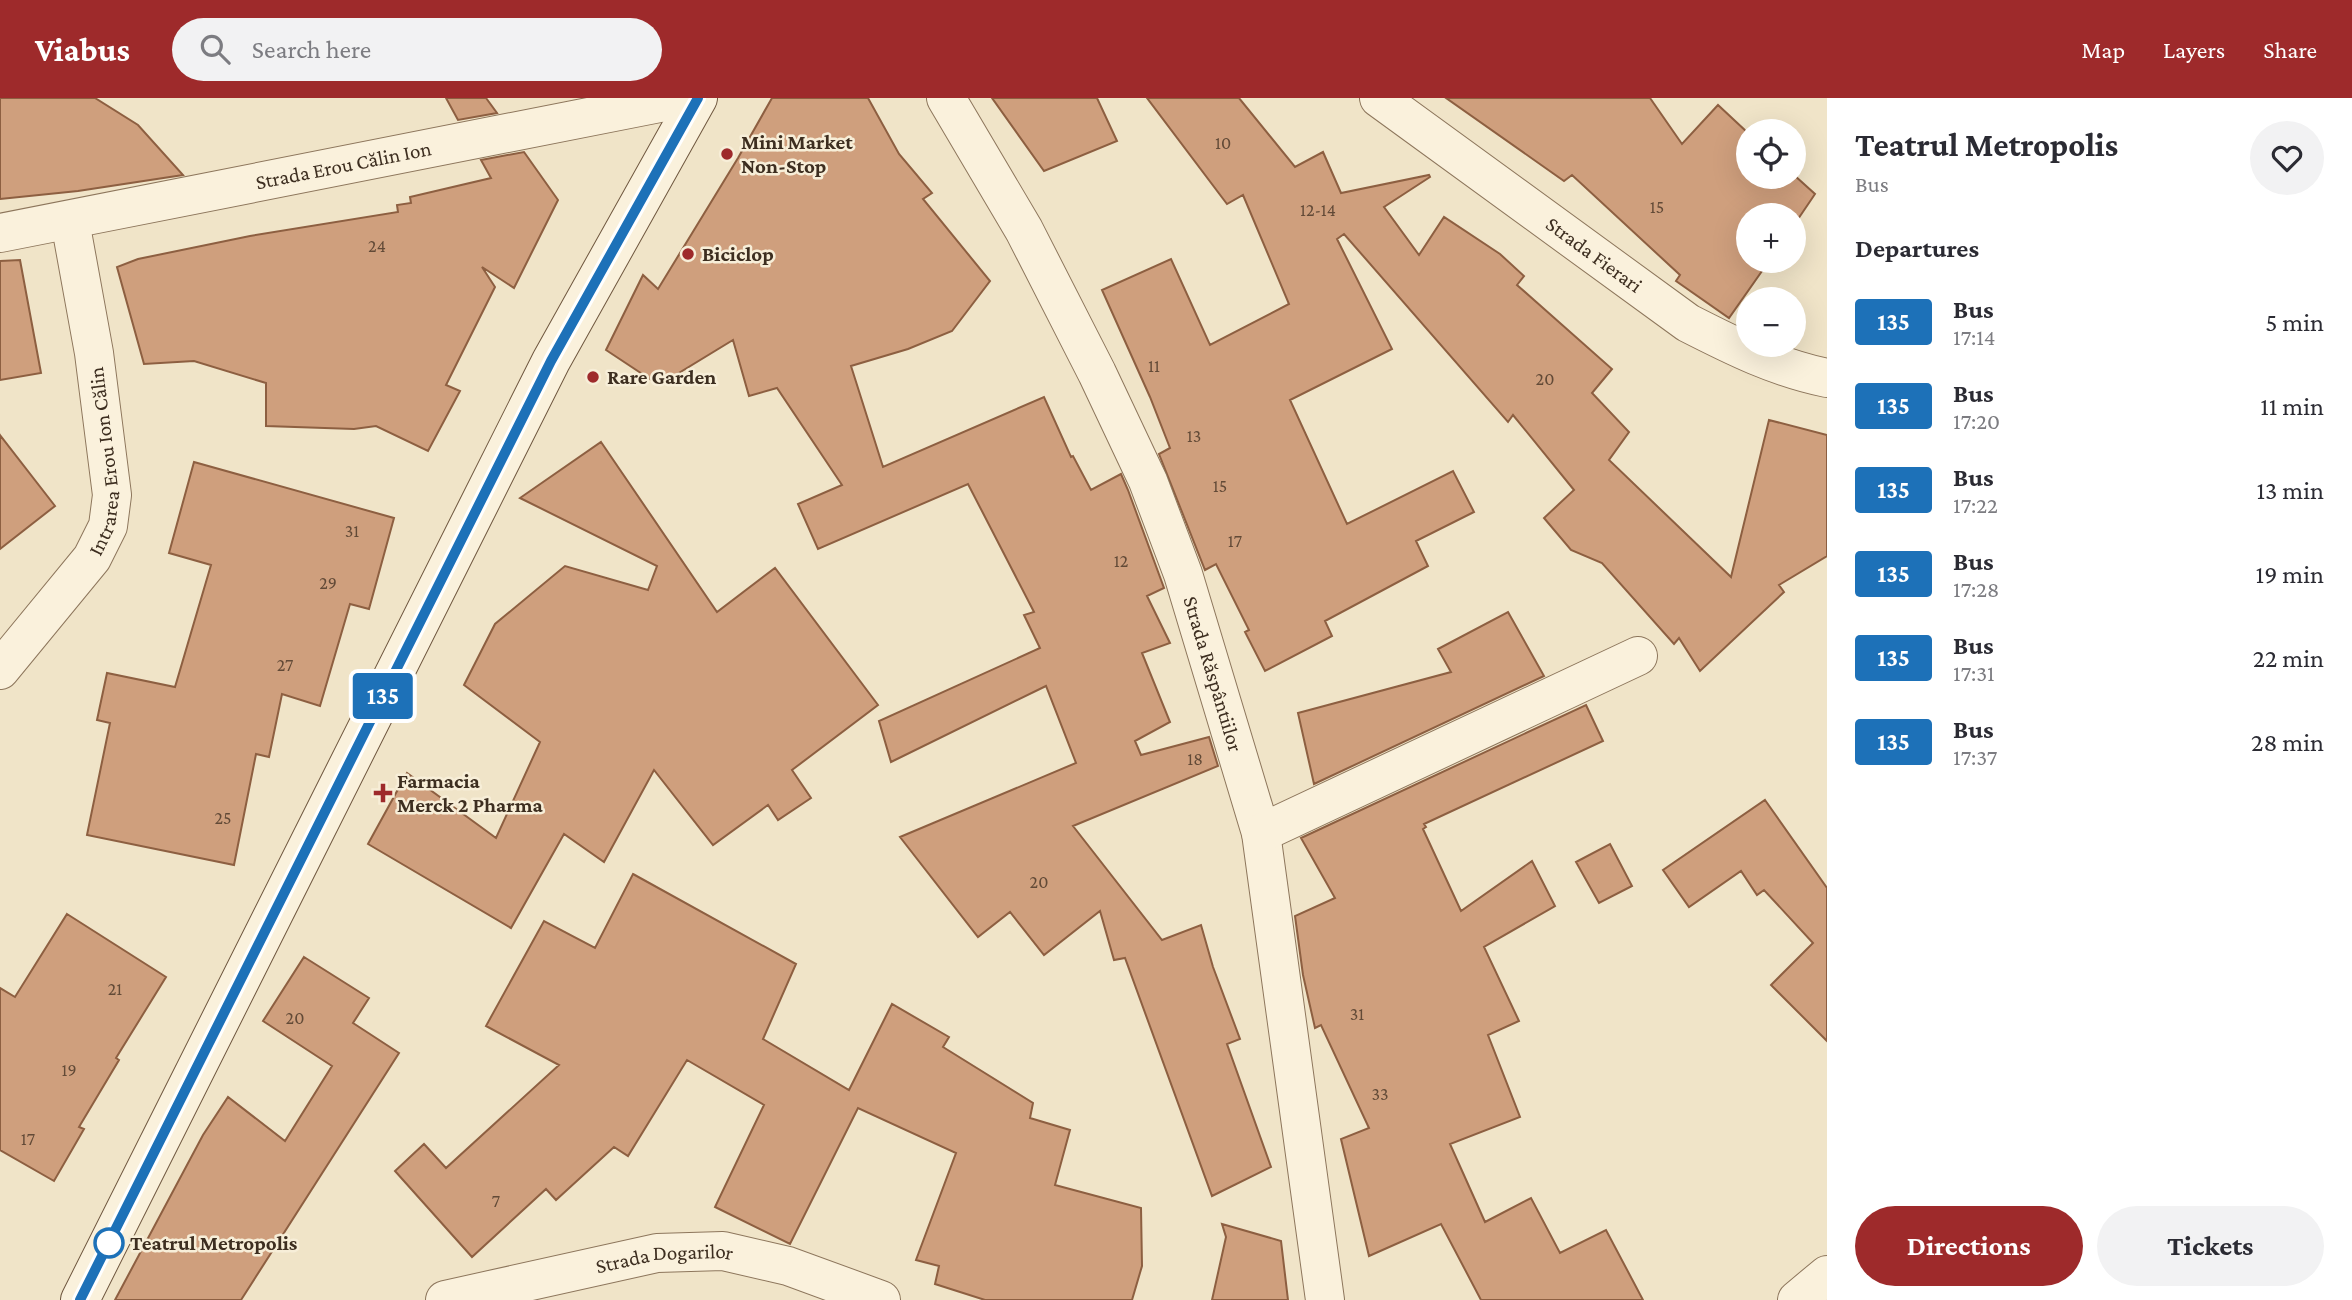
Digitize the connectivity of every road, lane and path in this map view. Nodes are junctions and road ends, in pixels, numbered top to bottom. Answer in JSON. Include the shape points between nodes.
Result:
{"nodes":[{"id":1,"x":685,"y":98,"type":"edge"},
{"id":2,"x":698,"y":98,"type":"edge"},
{"id":3,"x":946,"y":98,"type":"edge"},
{"id":4,"x":1380,"y":98,"type":"edge"},
{"id":5,"x":70,"y":221,"type":"junction"},
{"id":6,"x":0,"y":233,"type":"edge"},
{"id":7,"x":1827,"y":378,"type":"edge"},
{"id":8,"x":1638,"y":656,"type":"dead end"},
{"id":9,"x":0,"y":670,"type":"edge"},
{"id":10,"x":1261,"y":833,"type":"junction"},
{"id":11,"x":1827,"y":1275,"type":"edge"},
{"id":12,"x":80,"y":1300,"type":"edge"},
{"id":13,"x":444,"y":1300,"type":"edge"},
{"id":14,"x":881,"y":1300,"type":"edge"},
{"id":15,"x":1325,"y":1300,"type":"edge"},
{"id":16,"x":1797,"y":1300,"type":"edge"}],
"edges":[{"from":1,"to":5,"type":"street","name":"Strada Erou Călin Ion"},
{"from":2,"to":12,"type":"street","via":[[551,361]]},
{"from":3,"to":10,"type":"street","name":"Strada Răspântiilor","via":[[1030,242],[1148,481],[1183,573]]},
{"from":4,"to":7,"type":"street","name":"Strada Fierari","via":[[1688,323],[1744,352]]},
{"from":5,"to":6,"type":"street","name":"Strada Erou Călin Ion"},
{"from":5,"to":9,"type":"street","name":"Intrarea Erou Ion Călin","via":[[111,482],[108,526],[92,558]]},
{"from":8,"to":10,"type":"street"},
{"from":10,"to":15,"type":"street","name":"Strada Răspântiilor"},
{"from":11,"to":16,"type":"street"},
{"from":13,"to":14,"type":"street","name":"Strada Dogarilor","via":[[657,1253],[723,1251],[788,1266]]}]}
